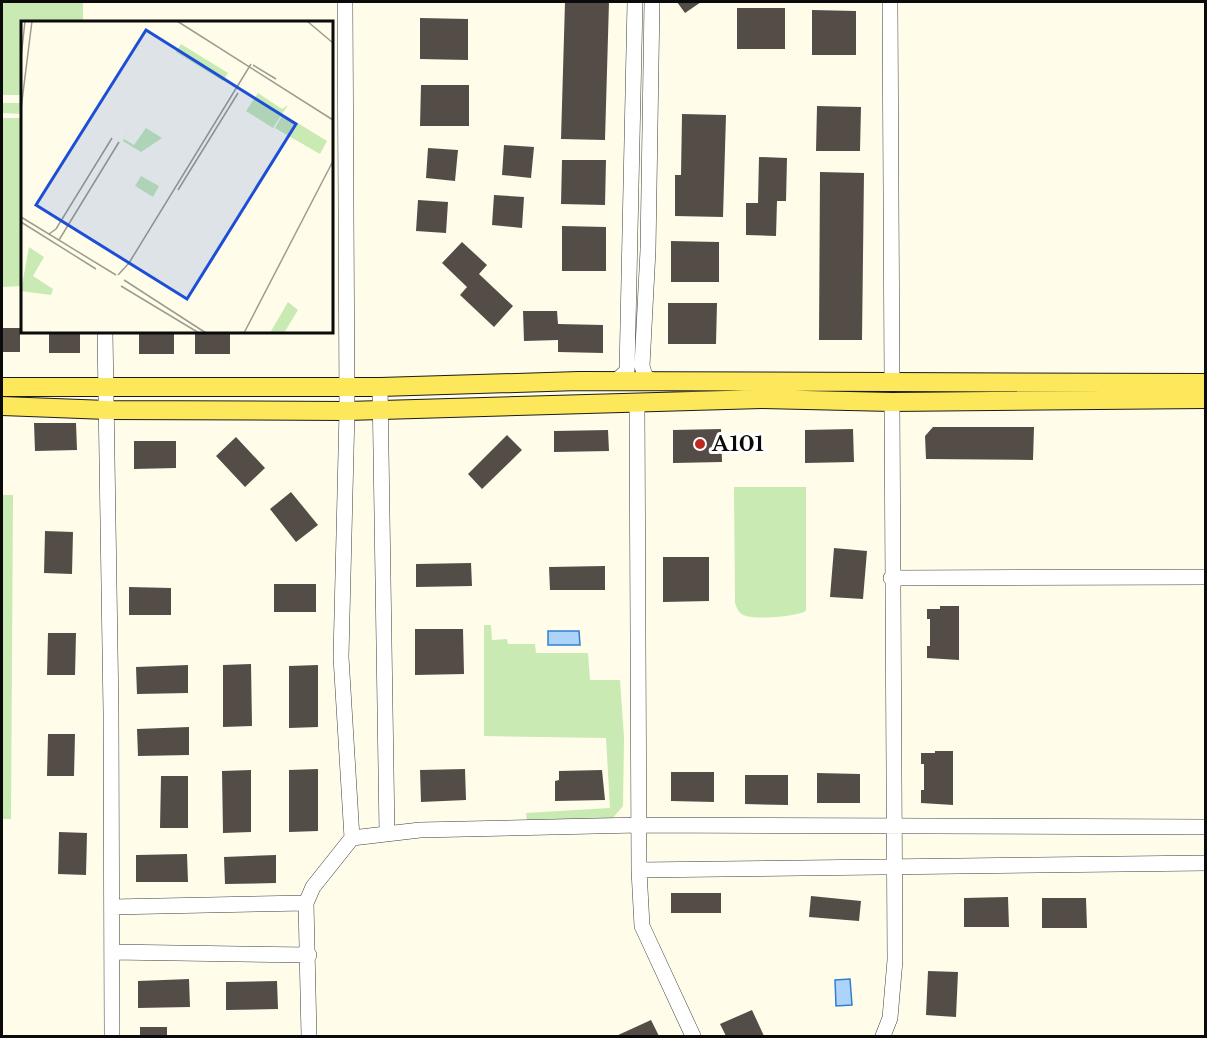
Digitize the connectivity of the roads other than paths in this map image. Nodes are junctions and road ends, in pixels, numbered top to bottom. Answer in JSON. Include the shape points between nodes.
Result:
{"nodes":[{"id":1,"x":345,"y":2,"type":"edge"},
{"id":2,"x":635,"y":2,"type":"edge"},
{"id":3,"x":652,"y":2,"type":"edge"},
{"id":4,"x":890,"y":2,"type":"edge"},
{"id":5,"x":105,"y":333,"type":"edge"},
{"id":6,"x":616,"y":381,"type":"junction"},
{"id":7,"x":653,"y":381,"type":"junction"},
{"id":8,"x":892,"y":382,"type":"junction"},
{"id":9,"x":1206,"y":383,"type":"edge"},
{"id":10,"x":2,"y":387,"type":"edge"},
{"id":11,"x":346,"y":387,"type":"junction"},
{"id":12,"x":380,"y":387,"type":"junction"},
{"id":13,"x":105,"y":388,"type":"junction"},
{"id":14,"x":1206,"y":399,"type":"edge"},
{"id":15,"x":892,"y":402,"type":"junction"},
{"id":16,"x":637,"y":403,"type":"junction"},
{"id":17,"x":2,"y":406,"type":"edge"},
{"id":18,"x":106,"y":410,"type":"junction"},
{"id":19,"x":380,"y":410,"type":"junction"},
{"id":20,"x":347,"y":411,"type":"junction"},
{"id":21,"x":1206,"y":577,"type":"edge"},
{"id":22,"x":891,"y":578,"type":"junction"},
{"id":23,"x":639,"y":825,"type":"junction"},
{"id":24,"x":894,"y":825,"type":"junction"},
{"id":25,"x":1206,"y":827,"type":"edge"},
{"id":26,"x":387,"y":834,"type":"junction"},
{"id":27,"x":352,"y":838,"type":"junction"},
{"id":28,"x":1206,"y":863,"type":"edge"},
{"id":29,"x":895,"y":866,"type":"junction"},
{"id":30,"x":639,"y":870,"type":"junction"},
{"id":31,"x":306,"y":903,"type":"junction"},
{"id":32,"x":112,"y":907,"type":"junction"},
{"id":33,"x":112,"y":952,"type":"junction"},
{"id":34,"x":309,"y":955,"type":"junction"},
{"id":35,"x":112,"y":1036,"type":"edge"},
{"id":36,"x":309,"y":1036,"type":"edge"},
{"id":37,"x":693,"y":1036,"type":"edge"},
{"id":38,"x":883,"y":1036,"type":"edge"}],
"edges":[{"from":1,"to":11,"type":"street"},
{"from":2,"to":6,"type":"street","via":[[627,371]]},
{"from":3,"to":7,"type":"street","via":[[642,366],[645,376]]},
{"from":4,"to":8,"type":"street"},
{"from":5,"to":13,"type":"street"},
{"from":6,"to":7,"type":"main road"},
{"from":6,"to":12,"type":"main road"},
{"from":7,"to":8,"type":"main road"},
{"from":8,"to":9,"type":"main road"},
{"from":10,"to":13,"type":"main road"},
{"from":11,"to":12,"type":"main road"},
{"from":11,"to":13,"type":"main road"},
{"from":11,"to":20,"type":"street"},
{"from":12,"to":19,"type":"street"},
{"from":13,"to":18,"type":"street"},
{"from":14,"to":15,"type":"main road"},
{"from":15,"to":16,"type":"main road","via":[[762,399]]},
{"from":15,"to":22,"type":"street"},
{"from":16,"to":19,"type":"main road"},
{"from":16,"to":23,"type":"street"},
{"from":17,"to":18,"type":"main road"},
{"from":18,"to":20,"type":"main road"},
{"from":18,"to":32,"type":"street"},
{"from":19,"to":20,"type":"main road"},
{"from":19,"to":26,"type":"street"},
{"from":20,"to":27,"type":"street","via":[[341,657]]},
{"from":21,"to":22,"type":"street"},
{"from":22,"to":24,"type":"street"},
{"from":23,"to":24,"type":"street"},
{"from":23,"to":26,"type":"street"},
{"from":23,"to":30,"type":"street"},
{"from":24,"to":25,"type":"street"},
{"from":24,"to":29,"type":"street"},
{"from":26,"to":27,"type":"street"},
{"from":27,"to":31,"type":"street","via":[[313,887]]},
{"from":28,"to":29,"type":"street"},
{"from":29,"to":30,"type":"street"},
{"from":29,"to":38,"type":"street","via":[[895,960],[890,1018]]},
{"from":30,"to":37,"type":"street","via":[[642,926]]},
{"from":31,"to":32,"type":"street"},
{"from":31,"to":34,"type":"street"},
{"from":32,"to":33,"type":"street"},
{"from":33,"to":34,"type":"street"},
{"from":33,"to":35,"type":"street"},
{"from":34,"to":36,"type":"street"}]}
